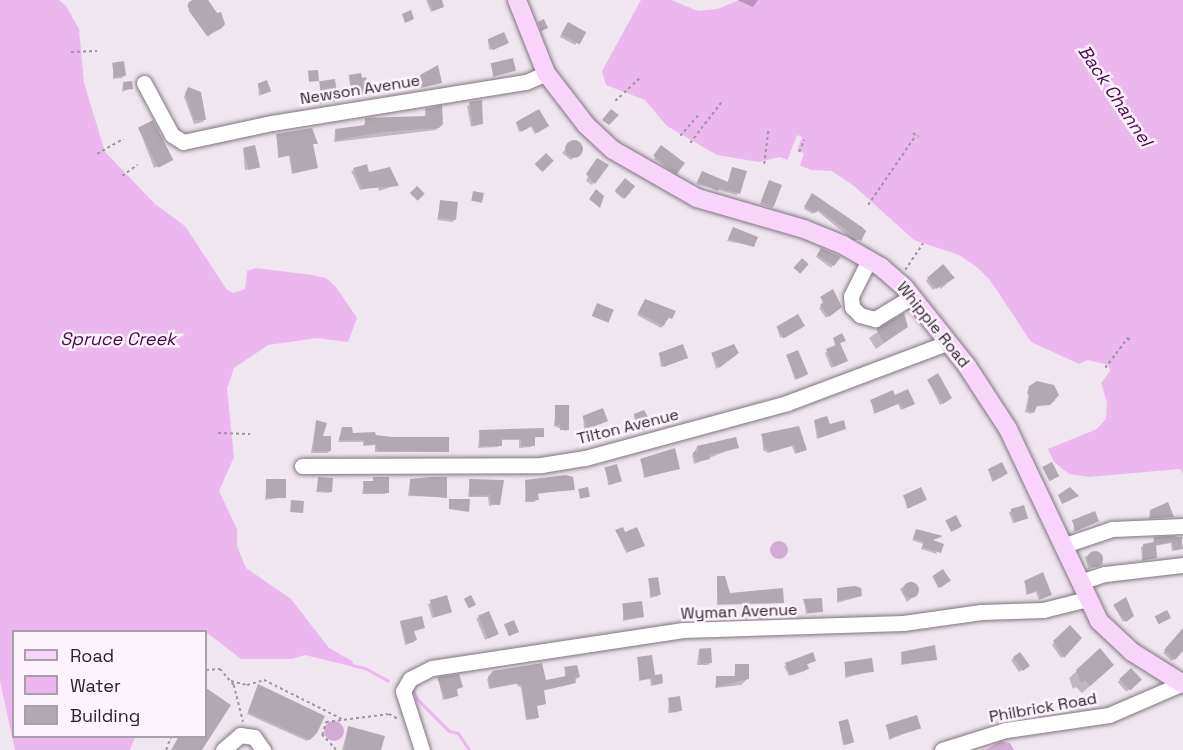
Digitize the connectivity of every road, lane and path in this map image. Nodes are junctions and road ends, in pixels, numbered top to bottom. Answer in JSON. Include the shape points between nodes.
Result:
{"nodes":[{"id":1,"x":516,"y":0,"type":"edge"},
{"id":2,"x":97,"y":51,"type":"dead end"},
{"id":3,"x":71,"y":52,"type":"dead end"},
{"id":4,"x":546,"y":73,"type":"junction"},
{"id":5,"x":639,"y":79,"type":"dead end"},
{"id":6,"x":144,"y":83,"type":"dead end"},
{"id":7,"x":723,"y":100,"type":"dead end"},
{"id":8,"x":615,"y":101,"type":"dead end"},
{"id":9,"x":698,"y":115,"type":"dead end"},
{"id":10,"x":768,"y":131,"type":"dead end"},
{"id":11,"x":680,"y":136,"type":"dead end"},
{"id":12,"x":919,"y":138,"type":"dead end"},
{"id":13,"x":123,"y":139,"type":"dead end"},
{"id":14,"x":804,"y":140,"type":"dead end"},
{"id":15,"x":690,"y":143,"type":"dead end"},
{"id":16,"x":799,"y":152,"type":"dead end"},
{"id":17,"x":97,"y":154,"type":"dead end"},
{"id":18,"x":764,"y":164,"type":"dead end"},
{"id":19,"x":137,"y":165,"type":"dead end"},
{"id":20,"x":122,"y":176,"type":"dead end"},
{"id":21,"x":868,"y":205,"type":"dead end"},
{"id":22,"x":923,"y":243,"type":"dead end"},
{"id":23,"x":869,"y":260,"type":"junction"},
{"id":24,"x":898,"y":281,"type":"junction"},
{"id":25,"x":913,"y":296,"type":"junction"},
{"id":26,"x":949,"y":342,"type":"junction"},
{"id":27,"x":1131,"y":342,"type":"dead end"},
{"id":28,"x":1105,"y":368,"type":"dead end"},
{"id":29,"x":218,"y":433,"type":"dead end"},
{"id":30,"x":250,"y":434,"type":"dead end"},
{"id":31,"x":302,"y":466,"type":"dead end"},
{"id":32,"x":1183,"y":526,"type":"edge"},
{"id":33,"x":1065,"y":545,"type":"junction"},
{"id":34,"x":1183,"y":565,"type":"edge"},
{"id":35,"x":1080,"y":582,"type":"junction"},
{"id":36,"x":1087,"y":599,"type":"junction"},
{"id":37,"x":207,"y":670,"type":"edge"},
{"id":38,"x":231,"y":681,"type":"junction"},
{"id":39,"x":1183,"y":684,"type":"edge"},
{"id":40,"x":343,"y":719,"type":"junction"},
{"id":41,"x":414,"y":731,"type":"junction"},
{"id":42,"x":243,"y":735,"type":"junction"},
{"id":43,"x":223,"y":750,"type":"edge"},
{"id":44,"x":263,"y":750,"type":"edge"},
{"id":45,"x":336,"y":750,"type":"edge"},
{"id":46,"x":422,"y":750,"type":"edge"},
{"id":47,"x":942,"y":750,"type":"edge"}],
"edges":[{"from":1,"to":4,"type":"main road","name":"Whipple Road"},
{"from":2,"to":3,"type":"path"},
{"from":4,"to":6,"type":"street","name":"Newson Avenue","via":[[526,82],[282,121],[179,142]]},
{"from":4,"to":23,"type":"main road","name":"Whipple Road","via":[[604,142],[658,178],[732,211],[821,236]]},
{"from":5,"to":8,"type":"path"},
{"from":7,"to":15,"type":"path"},
{"from":9,"to":11,"type":"path"},
{"from":10,"to":18,"type":"path"},
{"from":12,"to":21,"type":"path","via":[[915,134]]},
{"from":13,"to":17,"type":"path"},
{"from":14,"to":16,"type":"path"},
{"from":19,"to":20,"type":"path"},
{"from":22,"to":24,"type":"path"},
{"from":23,"to":24,"type":"main road","name":"Whipple Road"},
{"from":23,"to":25,"type":"street","via":[[851,296],[852,307],[860,315],[875,319]]},
{"from":24,"to":25,"type":"main road","name":"Whipple Road"},
{"from":25,"to":26,"type":"main road","name":"Whipple Road"},
{"from":26,"to":31,"type":"street","name":"Tilton Avenue","via":[[783,404],[585,458],[541,465]]},
{"from":26,"to":33,"type":"main road","name":"Whipple Road","via":[[1008,429]]},
{"from":27,"to":28,"type":"path","via":[[1128,338]]},
{"from":29,"to":30,"type":"path"},
{"from":32,"to":33,"type":"street","via":[[1112,529]]},
{"from":33,"to":35,"type":"main road","name":"Whipple Road"},
{"from":34,"to":35,"type":"street","via":[[1105,574]]},
{"from":35,"to":36,"type":"main road","name":"Whipple Road"},
{"from":36,"to":39,"type":"main road","name":"Whipple Road","via":[[1106,630],[1122,645]]},
{"from":36,"to":41,"type":"street","name":"Wyman Avenue","via":[[1031,612],[981,612],[889,624],[683,630],[510,653],[421,670],[403,692]]},
{"from":37,"to":38,"type":"path","via":[[220,669]]},
{"from":38,"to":40,"type":"path","via":[[247,685],[261,680]]},
{"from":38,"to":42,"type":"path","via":[[243,714]]},
{"from":39,"to":47,"type":"street","name":"Philbrick Road","via":[[1109,715],[1006,730]]},
{"from":40,"to":41,"type":"path","via":[[389,714]]},
{"from":40,"to":45,"type":"path","via":[[326,722],[322,728]]},
{"from":41,"to":46,"type":"street"},
{"from":42,"to":43,"type":"street","via":[[232,739]]},
{"from":42,"to":44,"type":"street","via":[[254,738]]}]}
